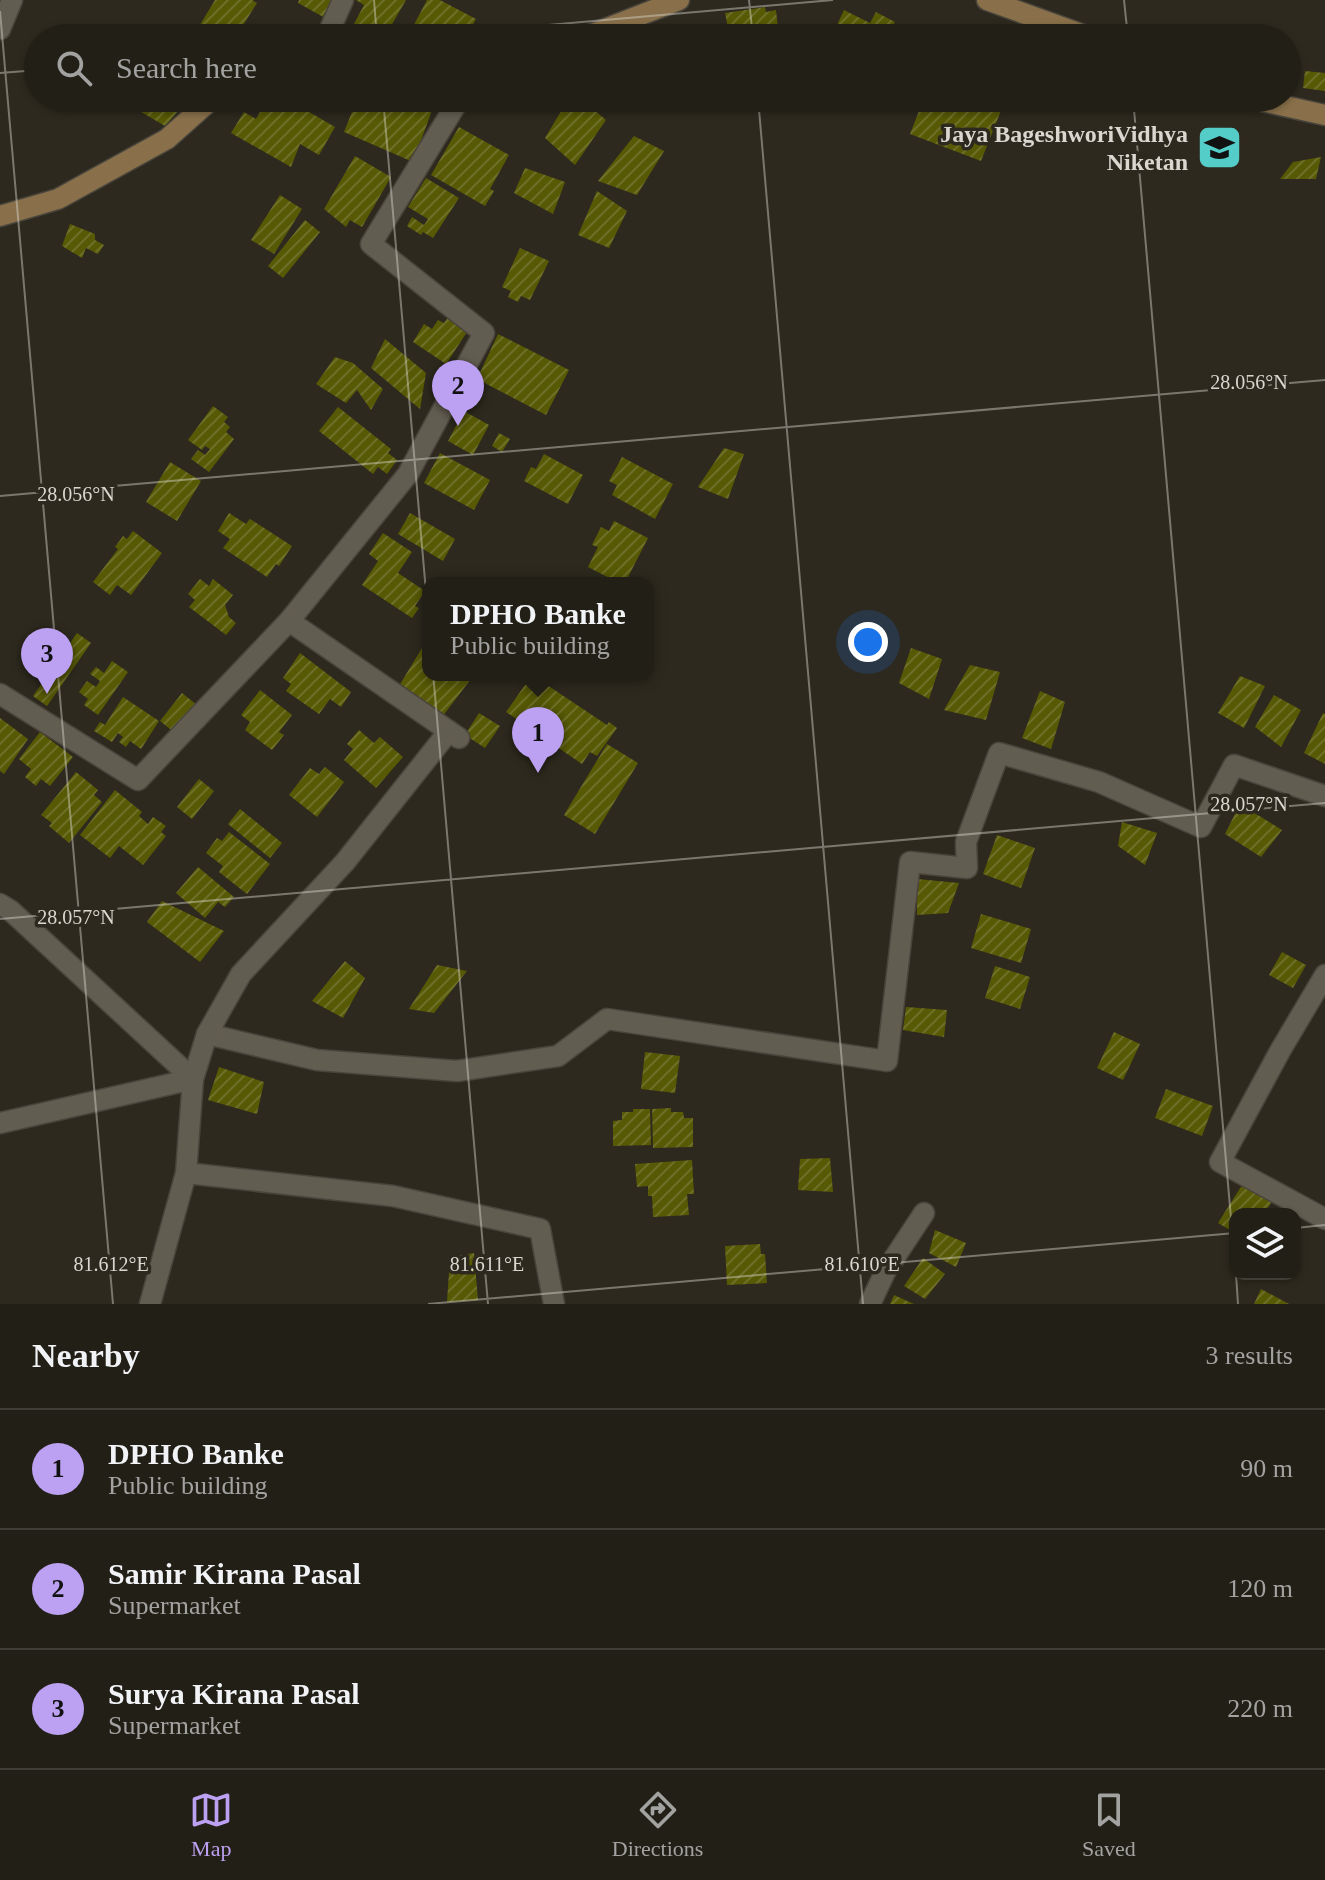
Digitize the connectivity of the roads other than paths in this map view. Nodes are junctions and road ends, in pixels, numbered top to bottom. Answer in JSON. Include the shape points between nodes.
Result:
{"nodes":[{"id":1,"x":12,"y":0,"type":"edge"},
{"id":2,"x":343,"y":0,"type":"edge"},
{"id":3,"x":679,"y":0,"type":"edge"},
{"id":4,"x":987,"y":0,"type":"edge"},
{"id":5,"x":332,"y":24,"type":"edge"},
{"id":6,"x":618,"y":24,"type":"edge"},
{"id":7,"x":1053,"y":24,"type":"edge"},
{"id":8,"x":0,"y":29,"type":"edge"},
{"id":9,"x":1301,"y":110,"type":"edge"},
{"id":10,"x":197,"y":112,"type":"edge"},
{"id":11,"x":451,"y":112,"type":"edge"},
{"id":12,"x":1325,"y":115,"type":"edge"},
{"id":13,"x":0,"y":216,"type":"edge"},
{"id":14,"x":289,"y":621,"type":"junction"},
{"id":15,"x":0,"y":694,"type":"edge"},
{"id":16,"x":1325,"y":796,"type":"edge"},
{"id":17,"x":0,"y":904,"type":"edge"},
{"id":18,"x":1325,"y":975,"type":"edge"},
{"id":19,"x":207,"y":1034,"type":"junction"},
{"id":20,"x":193,"y":1079,"type":"junction"},
{"id":21,"x":0,"y":1123,"type":"edge"},
{"id":22,"x":186,"y":1173,"type":"junction"},
{"id":23,"x":924,"y":1213,"type":"dead end"},
{"id":24,"x":1325,"y":1219,"type":"edge"},
{"id":25,"x":150,"y":1304,"type":"edge"},
{"id":26,"x":554,"y":1304,"type":"edge"},
{"id":27,"x":870,"y":1304,"type":"edge"}],
"edges":[{"from":1,"to":8,"type":"street"},
{"from":2,"to":5,"type":"street"},
{"from":3,"to":6,"type":"street"},
{"from":4,"to":7,"type":"street"},
{"from":9,"to":12,"type":"street"},
{"from":10,"to":13,"type":"street","via":[[167,139],[58,199]]},
{"from":11,"to":14,"type":"street","via":[[371,244],[484,333],[408,474]]},
{"from":14,"to":15,"type":"street","via":[[138,780]]},
{"from":14,"to":19,"type":"street","via":[[454,735],[241,974]]},
{"from":16,"to":19,"type":"street","via":[[1234,765],[1201,827],[1099,782],[999,753],[966,842],[967,868],[910,862],[887,1061],[607,1019],[558,1056],[457,1071],[317,1060]]},
{"from":17,"to":20,"type":"street"},
{"from":18,"to":24,"type":"street","via":[[1220,1162]]},
{"from":19,"to":20,"type":"street"},
{"from":20,"to":21,"type":"street"},
{"from":20,"to":22,"type":"street"},
{"from":22,"to":25,"type":"street"},
{"from":22,"to":26,"type":"street","via":[[393,1196],[540,1229]]},
{"from":23,"to":27,"type":"street"}]}
